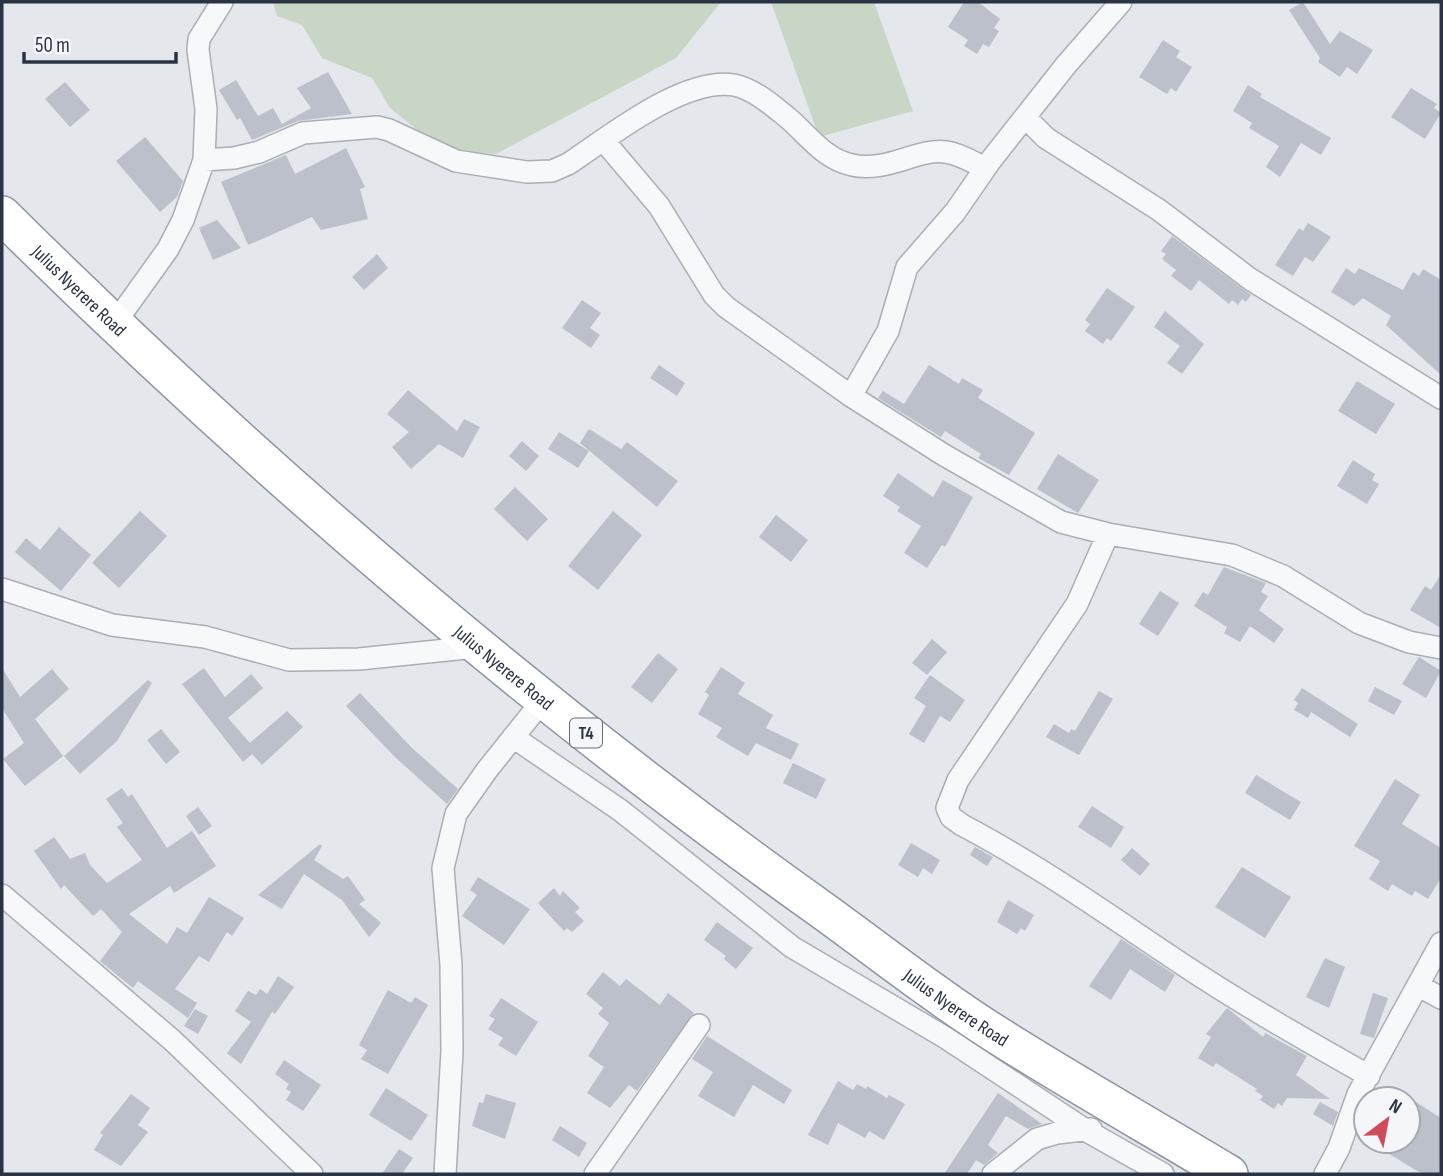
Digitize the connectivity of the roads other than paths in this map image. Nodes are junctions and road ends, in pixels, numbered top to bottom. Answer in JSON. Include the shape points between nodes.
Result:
{"nodes":[{"id":1,"x":222,"y":2,"type":"edge"},
{"id":2,"x":1121,"y":2,"type":"edge"},
{"id":3,"x":1025,"y":117,"type":"junction"},
{"id":4,"x":604,"y":141,"type":"junction"},
{"id":5,"x":204,"y":160,"type":"junction"},
{"id":6,"x":985,"y":169,"type":"junction"},
{"id":7,"x":2,"y":215,"type":"edge"},
{"id":8,"x":115,"y":323,"type":"junction"},
{"id":9,"x":851,"y":396,"type":"junction"},
{"id":10,"x":1441,"y":398,"type":"edge"},
{"id":11,"x":1108,"y":534,"type":"junction"},
{"id":12,"x":2,"y":589,"type":"edge"},
{"id":13,"x":476,"y":647,"type":"junction"},
{"id":14,"x":1441,"y":648,"type":"edge"},
{"id":15,"x":543,"y":700,"type":"junction"},
{"id":16,"x":513,"y":737,"type":"junction"},
{"id":17,"x":2,"y":895,"type":"edge"},
{"id":18,"x":1441,"y":943,"type":"edge"},
{"id":19,"x":1419,"y":986,"type":"junction"},
{"id":20,"x":1441,"y":998,"type":"edge"},
{"id":21,"x":699,"y":1026,"type":"dead end"},
{"id":22,"x":1369,"y":1076,"type":"junction"},
{"id":23,"x":1122,"y":1109,"type":"junction"},
{"id":24,"x":1087,"y":1131,"type":"junction"},
{"id":25,"x":312,"y":1174,"type":"edge"},
{"id":26,"x":445,"y":1174,"type":"edge"},
{"id":27,"x":595,"y":1174,"type":"edge"},
{"id":28,"x":993,"y":1174,"type":"edge"},
{"id":29,"x":1163,"y":1174,"type":"edge"},
{"id":30,"x":1230,"y":1174,"type":"edge"},
{"id":31,"x":1325,"y":1174,"type":"edge"}],
"edges":[{"from":1,"to":5,"type":"street","via":[[199,39],[206,109]]},
{"from":2,"to":3,"type":"street"},
{"from":3,"to":6,"type":"street"},
{"from":3,"to":10,"type":"street","via":[[1046,138],[1159,210],[1250,279]]},
{"from":4,"to":5,"type":"street","via":[[552,171],[527,172],[456,161],[377,127],[303,133],[259,152]]},
{"from":4,"to":6,"type":"street","via":[[662,103],[708,85],[734,85],[773,106],[822,152],[845,163],[869,167],[945,152]]},
{"from":4,"to":9,"type":"street","via":[[659,206],[714,295]]},
{"from":5,"to":8,"type":"street","via":[[168,249]]},
{"from":6,"to":9,"type":"street","via":[[908,267],[888,331]]},
{"from":7,"to":8,"type":"highway","name":"Julius Nyerere Road","number":"T4"},
{"from":8,"to":13,"type":"highway","name":"Julius Nyerere Road","number":"T4","via":[[195,400]]},
{"from":9,"to":11,"type":"street","via":[[1061,522]]},
{"from":11,"to":14,"type":"street","via":[[1202,549],[1258,564],[1359,623],[1409,642]]},
{"from":11,"to":22,"type":"street","via":[[1077,604],[958,780],[947,808],[951,817],[1034,865],[1194,972]]},
{"from":12,"to":13,"type":"street","via":[[112,625],[205,637],[289,660],[359,659]]},
{"from":13,"to":15,"type":"highway","name":"Julius Nyerere Road","number":"T4"},
{"from":15,"to":16,"type":"street"},
{"from":15,"to":23,"type":"highway","name":"Julius Nyerere Road","number":"T4","via":[[742,853],[992,1032]]},
{"from":16,"to":24,"type":"street","via":[[620,810],[792,947],[946,1038]]},
{"from":16,"to":26,"type":"street","via":[[456,814],[443,868],[452,1051]]},
{"from":17,"to":25,"type":"street","via":[[172,1040]]},
{"from":18,"to":19,"type":"street"},
{"from":19,"to":20,"type":"street"},
{"from":19,"to":22,"type":"street"},
{"from":21,"to":27,"type":"street"},
{"from":22,"to":31,"type":"street"},
{"from":23,"to":24,"type":"street"},
{"from":23,"to":30,"type":"highway","name":"Julius Nyerere Road","number":"T4"},
{"from":24,"to":28,"type":"street","via":[[1037,1139]]},
{"from":24,"to":29,"type":"street"}]}
